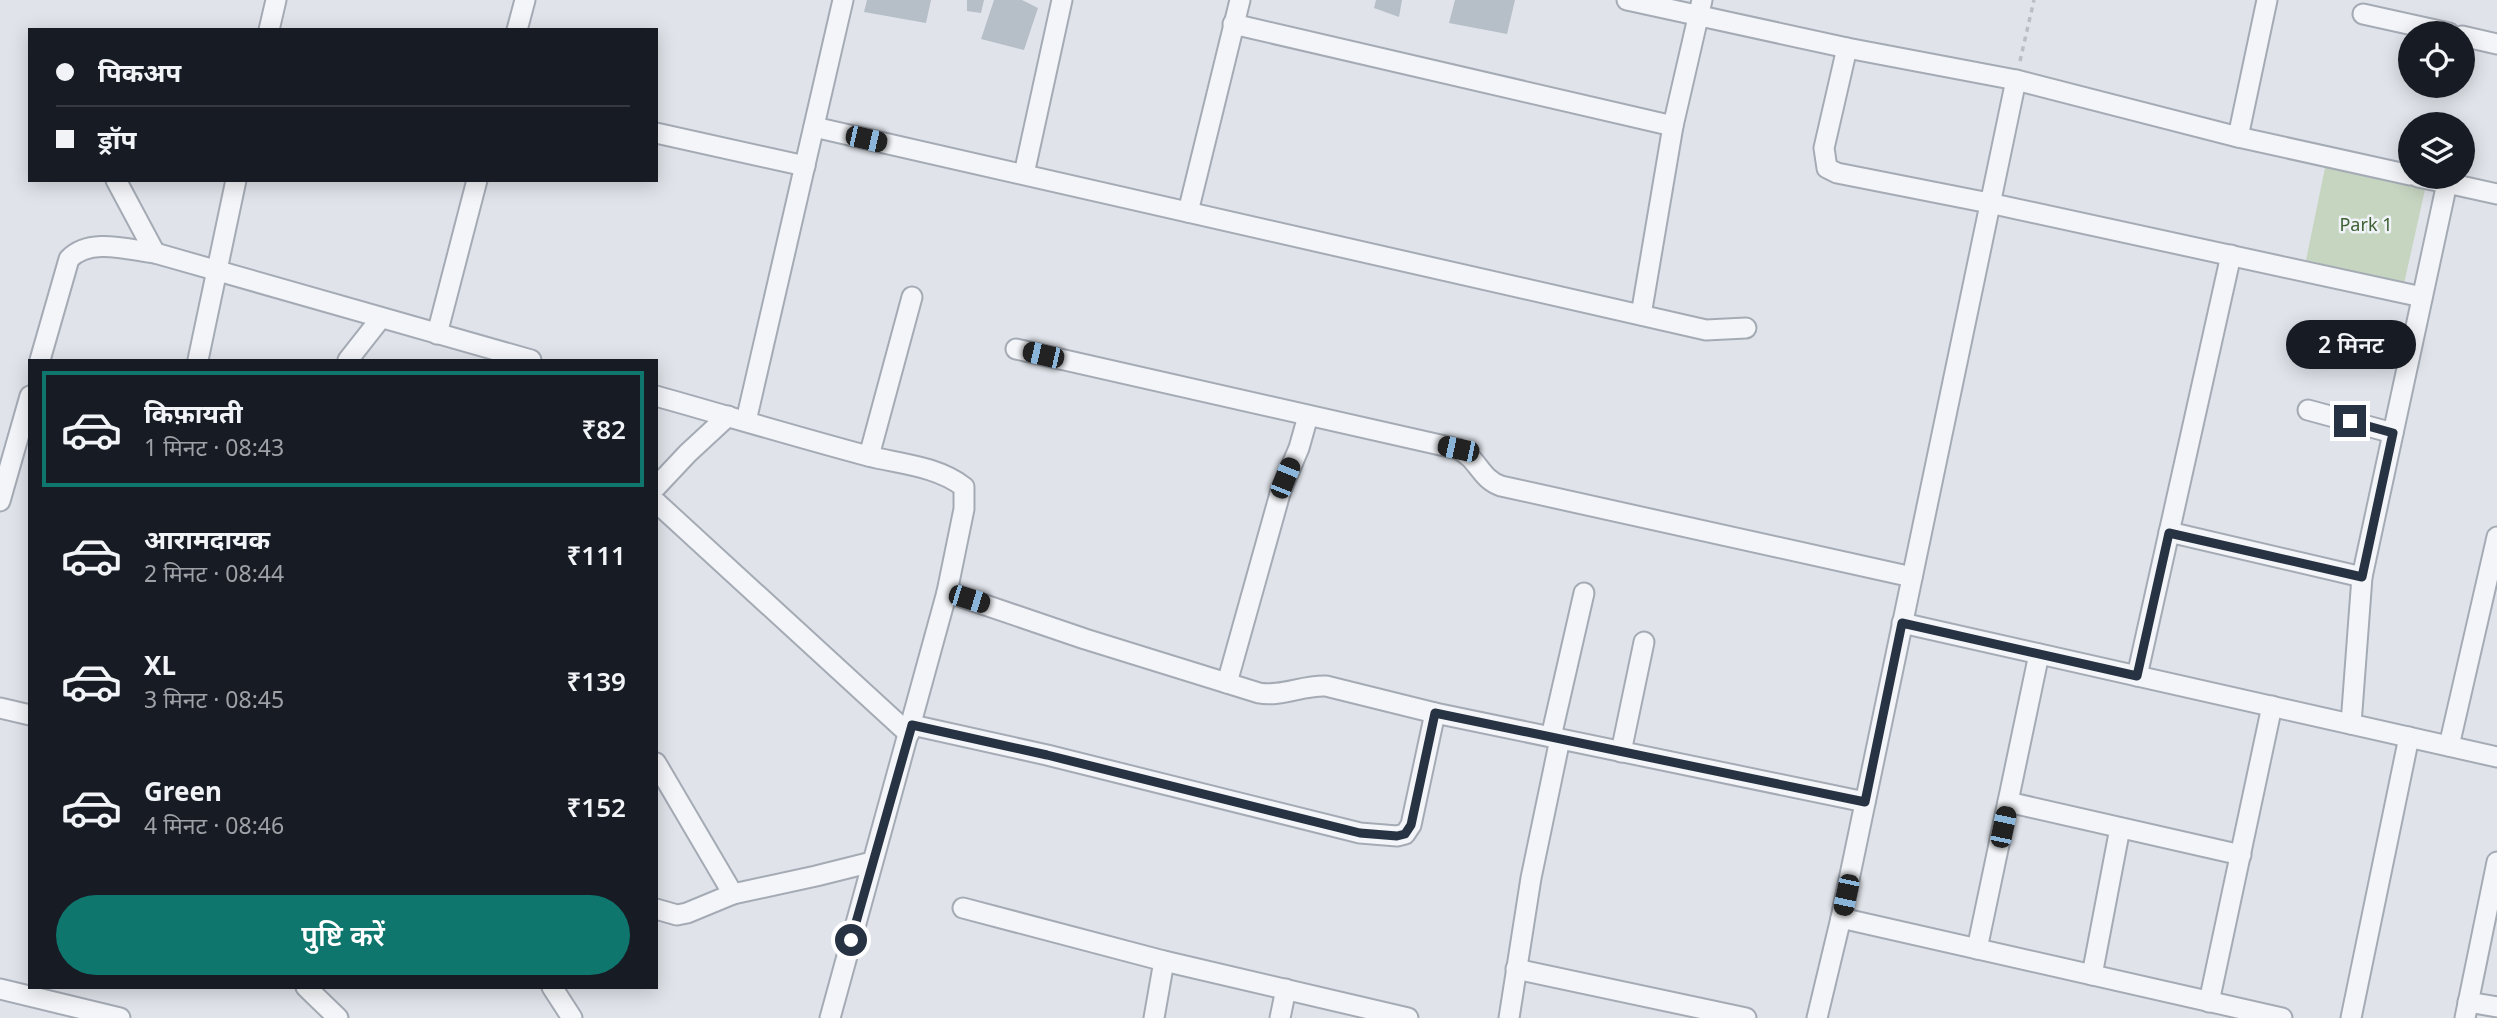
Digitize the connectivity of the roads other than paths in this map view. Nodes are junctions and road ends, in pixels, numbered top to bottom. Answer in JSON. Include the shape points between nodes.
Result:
{"nodes":[{"id":1,"x":276,"y":0,"type":"edge"},
{"id":2,"x":525,"y":0,"type":"edge"},
{"id":3,"x":843,"y":0,"type":"edge"},
{"id":4,"x":1062,"y":0,"type":"edge"},
{"id":5,"x":1240,"y":0,"type":"edge"},
{"id":6,"x":1627,"y":0,"type":"edge"},
{"id":7,"x":2267,"y":0,"type":"edge"},
{"id":8,"x":1701,"y":9,"type":"edge"},
{"id":9,"x":2363,"y":14,"type":"dead end"},
{"id":10,"x":2398,"y":22,"type":"edge"},
{"id":11,"x":1233,"y":24,"type":"junction"},
{"id":12,"x":270,"y":28,"type":"edge"},
{"id":13,"x":518,"y":28,"type":"edge"},
{"id":14,"x":2475,"y":39,"type":"edge"},
{"id":15,"x":2497,"y":44,"type":"edge"},
{"id":16,"x":1847,"y":48,"type":"junction"},
{"id":17,"x":2016,"y":80,"type":"junction"},
{"id":18,"x":1673,"y":126,"type":"junction"},
{"id":19,"x":814,"y":127,"type":"junction"},
{"id":20,"x":658,"y":133,"type":"edge"},
{"id":21,"x":2238,"y":137,"type":"junction"},
{"id":22,"x":805,"y":166,"type":"junction"},
{"id":23,"x":2398,"y":172,"type":"edge"},
{"id":24,"x":1024,"y":174,"type":"junction"},
{"id":25,"x":117,"y":182,"type":"edge"},
{"id":26,"x":236,"y":182,"type":"edge"},
{"id":27,"x":476,"y":182,"type":"edge"},
{"id":28,"x":2446,"y":189,"type":"edge"},
{"id":29,"x":2474,"y":189,"type":"edge"},
{"id":30,"x":2497,"y":194,"type":"edge"},
{"id":31,"x":1989,"y":203,"type":"junction"},
{"id":32,"x":1188,"y":212,"type":"junction"},
{"id":33,"x":155,"y":253,"type":"junction"},
{"id":34,"x":2231,"y":255,"type":"junction"},
{"id":35,"x":215,"y":271,"type":"junction"},
{"id":36,"x":912,"y":297,"type":"dead end"},
{"id":37,"x":2422,"y":297,"type":"junction"},
{"id":38,"x":1641,"y":315,"type":"junction"},
{"id":39,"x":381,"y":318,"type":"junction"},
{"id":40,"x":1746,"y":328,"type":"dead end"},
{"id":41,"x":437,"y":334,"type":"junction"},
{"id":42,"x":1016,"y":349,"type":"dead end"},
{"id":43,"x":40,"y":359,"type":"edge"},
{"id":44,"x":198,"y":359,"type":"edge"},
{"id":45,"x":349,"y":359,"type":"edge"},
{"id":46,"x":527,"y":359,"type":"edge"},
{"id":47,"x":658,"y":397,"type":"edge"},
{"id":48,"x":28,"y":403,"type":"edge"},
{"id":49,"x":2308,"y":410,"type":"dead end"},
{"id":50,"x":1308,"y":416,"type":"junction"},
{"id":51,"x":737,"y":419,"type":"junction"},
{"id":52,"x":2393,"y":433,"type":"junction"},
{"id":53,"x":869,"y":456,"type":"junction"},
{"id":54,"x":658,"y":485,"type":"edge"},
{"id":55,"x":0,"y":501,"type":"edge"},
{"id":56,"x":658,"y":504,"type":"edge"},
{"id":57,"x":2169,"y":533,"type":"junction"},
{"id":58,"x":2497,"y":537,"type":"edge"},
{"id":59,"x":1912,"y":577,"type":"junction"},
{"id":60,"x":2362,"y":577,"type":"junction"},
{"id":61,"x":947,"y":592,"type":"junction"},
{"id":62,"x":1584,"y":593,"type":"dead end"},
{"id":63,"x":1902,"y":623,"type":"junction"},
{"id":64,"x":1644,"y":642,"type":"dead end"},
{"id":65,"x":2039,"y":654,"type":"junction"},
{"id":66,"x":2137,"y":676,"type":"junction"},
{"id":67,"x":1227,"y":683,"type":"junction"},
{"id":68,"x":2272,"y":706,"type":"junction"},
{"id":69,"x":0,"y":708,"type":"edge"},
{"id":70,"x":1435,"y":713,"type":"junction"},
{"id":71,"x":28,"y":715,"type":"edge"},
{"id":72,"x":2350,"y":724,"type":"junction"},
{"id":73,"x":910,"y":729,"type":"junction"},
{"id":74,"x":2409,"y":737,"type":"junction"},
{"id":75,"x":1556,"y":738,"type":"junction"},
{"id":76,"x":2449,"y":746,"type":"junction"},
{"id":77,"x":1621,"y":752,"type":"junction"},
{"id":78,"x":2497,"y":757,"type":"edge"},
{"id":79,"x":658,"y":766,"type":"edge"},
{"id":80,"x":1865,"y":802,"type":"junction"},
{"id":81,"x":2008,"y":802,"type":"junction"},
{"id":82,"x":2120,"y":828,"type":"junction"},
{"id":83,"x":2241,"y":855,"type":"junction"},
{"id":84,"x":872,"y":862,"type":"junction"},
{"id":85,"x":2497,"y":862,"type":"edge"},
{"id":86,"x":733,"y":894,"type":"junction"},
{"id":87,"x":963,"y":908,"type":"dead end"},
{"id":88,"x":658,"y":910,"type":"edge"},
{"id":89,"x":1841,"y":918,"type":"junction"},
{"id":90,"x":1977,"y":949,"type":"junction"},
{"id":91,"x":1164,"y":961,"type":"junction"},
{"id":92,"x":1516,"y":969,"type":"junction"},
{"id":93,"x":2092,"y":975,"type":"junction"},
{"id":94,"x":0,"y":989,"type":"edge"},
{"id":95,"x":308,"y":989,"type":"edge"},
{"id":96,"x":553,"y":989,"type":"edge"},
{"id":97,"x":1286,"y":989,"type":"junction"},
{"id":98,"x":2209,"y":1002,"type":"junction"},
{"id":99,"x":2497,"y":1007,"type":"edge"},
{"id":100,"x":2466,"y":1010,"type":"edge"},
{"id":101,"x":120,"y":1018,"type":"edge"},
{"id":102,"x":338,"y":1018,"type":"edge"},
{"id":103,"x":572,"y":1018,"type":"edge"},
{"id":104,"x":830,"y":1018,"type":"edge"},
{"id":105,"x":1154,"y":1018,"type":"edge"},
{"id":106,"x":1280,"y":1018,"type":"edge"},
{"id":107,"x":1408,"y":1018,"type":"edge"},
{"id":108,"x":1508,"y":1018,"type":"edge"},
{"id":109,"x":1746,"y":1018,"type":"edge"},
{"id":110,"x":1817,"y":1018,"type":"edge"},
{"id":111,"x":2283,"y":1018,"type":"edge"},
{"id":112,"x":2351,"y":1018,"type":"edge"}],
"edges":[{"from":1,"to":12,"type":"street"},
{"from":2,"to":13,"type":"street"},
{"from":3,"to":19,"type":"street"},
{"from":4,"to":24,"type":"street"},
{"from":5,"to":11,"type":"street"},
{"from":6,"to":8,"type":"street"},
{"from":7,"to":21,"type":"street"},
{"from":8,"to":16,"type":"street"},
{"from":8,"to":18,"type":"street"},
{"from":9,"to":10,"type":"street"},
{"from":11,"to":18,"type":"street"},
{"from":11,"to":32,"type":"street"},
{"from":14,"to":15,"type":"street"},
{"from":16,"to":17,"type":"street"},
{"from":16,"to":31,"type":"street","via":[[1824,148],[1827,168],[1851,177]]},
{"from":17,"to":21,"type":"street"},
{"from":17,"to":31,"type":"street"},
{"from":18,"to":38,"type":"street"},
{"from":19,"to":22,"type":"street"},
{"from":19,"to":24,"type":"street"},
{"from":20,"to":22,"type":"street"},
{"from":21,"to":23,"type":"street"},
{"from":22,"to":51,"type":"street"},
{"from":24,"to":32,"type":"street"},
{"from":25,"to":33,"type":"street"},
{"from":26,"to":35,"type":"street"},
{"from":27,"to":41,"type":"street"},
{"from":28,"to":37,"type":"street"},
{"from":29,"to":30,"type":"street"},
{"from":31,"to":34,"type":"street"},
{"from":31,"to":59,"type":"street"},
{"from":32,"to":38,"type":"street"},
{"from":33,"to":35,"type":"street"},
{"from":33,"to":43,"type":"street","via":[[101,246],[74,254],[66,267]]},
{"from":34,"to":37,"type":"street"},
{"from":34,"to":57,"type":"street"},
{"from":35,"to":39,"type":"street"},
{"from":35,"to":44,"type":"street"},
{"from":36,"to":53,"type":"street"},
{"from":37,"to":52,"type":"street"},
{"from":38,"to":40,"type":"street","via":[[1706,330]]},
{"from":39,"to":41,"type":"street"},
{"from":39,"to":45,"type":"street"},
{"from":41,"to":46,"type":"street"},
{"from":42,"to":50,"type":"street"},
{"from":47,"to":51,"type":"street"},
{"from":48,"to":55,"type":"street"},
{"from":49,"to":52,"type":"street"},
{"from":50,"to":59,"type":"street","via":[[1458,449],[1473,458],[1487,479],[1501,486]]},
{"from":50,"to":67,"type":"street","via":[[1281,490]]},
{"from":51,"to":53,"type":"street"},
{"from":51,"to":54,"type":"street"},
{"from":52,"to":60,"type":"street"},
{"from":53,"to":61,"type":"street","via":[[938,472],[964,487],[964,509]]},
{"from":56,"to":73,"type":"street"},
{"from":57,"to":60,"type":"street"},
{"from":57,"to":66,"type":"street"},
{"from":58,"to":76,"type":"street"},
{"from":59,"to":63,"type":"street"},
{"from":60,"to":72,"type":"street"},
{"from":61,"to":67,"type":"street"},
{"from":61,"to":73,"type":"street"},
{"from":62,"to":75,"type":"street"},
{"from":63,"to":65,"type":"street"},
{"from":63,"to":80,"type":"street"},
{"from":64,"to":77,"type":"street"},
{"from":65,"to":66,"type":"street"},
{"from":65,"to":81,"type":"street"},
{"from":66,"to":68,"type":"street"},
{"from":67,"to":70,"type":"street","via":[[1266,694],[1326,686]]},
{"from":68,"to":72,"type":"street"},
{"from":68,"to":83,"type":"street"},
{"from":69,"to":71,"type":"street"},
{"from":70,"to":73,"type":"street","via":[[1411,825],[1397,836],[1360,833],[1060,758]]},
{"from":70,"to":75,"type":"street"},
{"from":72,"to":74,"type":"street"},
{"from":73,"to":84,"type":"street"},
{"from":74,"to":76,"type":"street"},
{"from":74,"to":112,"type":"street"},
{"from":75,"to":77,"type":"street"},
{"from":75,"to":92,"type":"street"},
{"from":76,"to":78,"type":"street"},
{"from":77,"to":80,"type":"street"},
{"from":79,"to":86,"type":"street"},
{"from":80,"to":89,"type":"street"},
{"from":81,"to":82,"type":"street"},
{"from":81,"to":90,"type":"street"},
{"from":82,"to":83,"type":"street"},
{"from":82,"to":93,"type":"street"},
{"from":83,"to":98,"type":"street"},
{"from":84,"to":86,"type":"street"},
{"from":84,"to":104,"type":"street"},
{"from":85,"to":100,"type":"street"},
{"from":86,"to":88,"type":"street","via":[[687,913]]},
{"from":87,"to":91,"type":"street"},
{"from":89,"to":90,"type":"street"},
{"from":89,"to":110,"type":"street"},
{"from":90,"to":93,"type":"street"},
{"from":91,"to":97,"type":"street"},
{"from":91,"to":105,"type":"street"},
{"from":92,"to":108,"type":"street"},
{"from":92,"to":109,"type":"street"},
{"from":93,"to":98,"type":"street"},
{"from":94,"to":101,"type":"street"},
{"from":95,"to":102,"type":"street"},
{"from":96,"to":103,"type":"street"},
{"from":97,"to":106,"type":"street"},
{"from":97,"to":107,"type":"street"},
{"from":98,"to":111,"type":"street"},
{"from":99,"to":100,"type":"street"}]}
